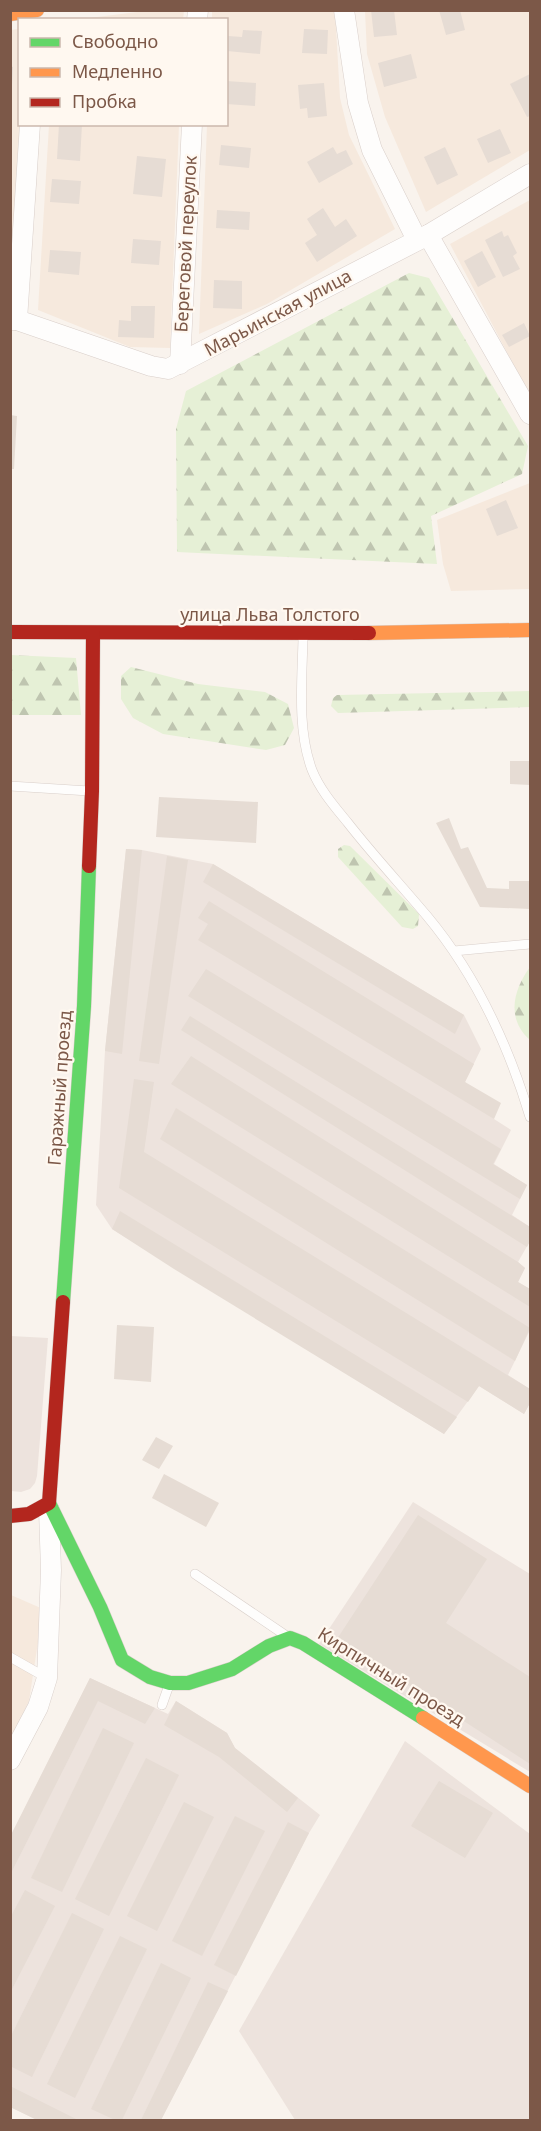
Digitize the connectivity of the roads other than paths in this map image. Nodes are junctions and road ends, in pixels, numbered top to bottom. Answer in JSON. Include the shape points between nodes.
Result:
{"nodes":[{"id":1,"x":344,"y":10,"type":"edge"},
{"id":2,"x":40,"y":13,"type":"edge"},
{"id":3,"x":10,"y":14,"type":"edge"},
{"id":4,"x":30,"y":126,"type":"edge"},
{"id":5,"x":192,"y":126,"type":"edge"},
{"id":6,"x":531,"y":174,"type":"edge"},
{"id":7,"x":423,"y":237,"type":"junction"},
{"id":8,"x":14,"y":320,"type":"edge"},
{"id":9,"x":180,"y":364,"type":"junction"},
{"id":10,"x":531,"y":414,"type":"edge"},
{"id":11,"x":531,"y":630,"type":"edge"},
{"id":12,"x":10,"y":632,"type":"edge"},
{"id":13,"x":93,"y":634,"type":"junction"},
{"id":14,"x":303,"y":634,"type":"junction"},
{"id":15,"x":10,"y":786,"type":"edge"},
{"id":16,"x":92,"y":791,"type":"junction"},
{"id":17,"x":531,"y":944,"type":"edge"},
{"id":18,"x":454,"y":951,"type":"junction"},
{"id":19,"x":531,"y":1117,"type":"edge"},
{"id":20,"x":49,"y":1503,"type":"junction"},
{"id":21,"x":10,"y":1515,"type":"edge"},
{"id":22,"x":195,"y":1574,"type":"dead end"},
{"id":23,"x":290,"y":1638,"type":"junction"},
{"id":24,"x":10,"y":1658,"type":"edge"},
{"id":25,"x":47,"y":1678,"type":"junction"},
{"id":26,"x":170,"y":1683,"type":"junction"},
{"id":27,"x":162,"y":1706,"type":"dead end"},
{"id":28,"x":10,"y":1760,"type":"edge"},
{"id":29,"x":531,"y":1786,"type":"edge"}],
"edges":[{"from":1,"to":7,"type":"street","via":[[358,103],[372,150]]},
{"from":2,"to":3,"type":"main road"},
{"from":4,"to":8,"type":"street"},
{"from":5,"to":9,"type":"street","name":"Береговой переулок"},
{"from":6,"to":7,"type":"street","name":"Марьинская улица"},
{"from":7,"to":9,"type":"street","name":"Марьинская улица"},
{"from":7,"to":10,"type":"street"},
{"from":8,"to":9,"type":"street","name":"Марьинская улица","via":[[151,366],[168,369]]},
{"from":11,"to":14,"type":"main road","name":"улица Льва Толстого"},
{"from":12,"to":13,"type":"main road","name":"улица Льва Толстого"},
{"from":13,"to":14,"type":"main road","name":"улица Льва Толстого"},
{"from":13,"to":16,"type":"main road","name":"Гаражный проезд"},
{"from":14,"to":18,"type":"lane","via":[[302,710],[312,771],[330,802]]},
{"from":15,"to":16,"type":"lane"},
{"from":16,"to":20,"type":"main road","name":"Гаражный проезд","via":[[84,1006]]},
{"from":17,"to":18,"type":"lane"},
{"from":18,"to":19,"type":"lane","via":[[503,1038]]},
{"from":20,"to":21,"type":"main road","via":[[28,1514]]},
{"from":20,"to":25,"type":"street"},
{"from":20,"to":26,"type":"main road","name":"Кирпичный проезд","via":[[122,1660],[150,1677]]},
{"from":22,"to":23,"type":"lane"},
{"from":23,"to":26,"type":"main road","name":"Кирпичный проезд","via":[[232,1669],[188,1683]]},
{"from":23,"to":29,"type":"main road","name":"Кирпичный проезд"},
{"from":24,"to":25,"type":"lane"},
{"from":25,"to":28,"type":"street","via":[[38,1707]]},
{"from":26,"to":27,"type":"lane"}]}
